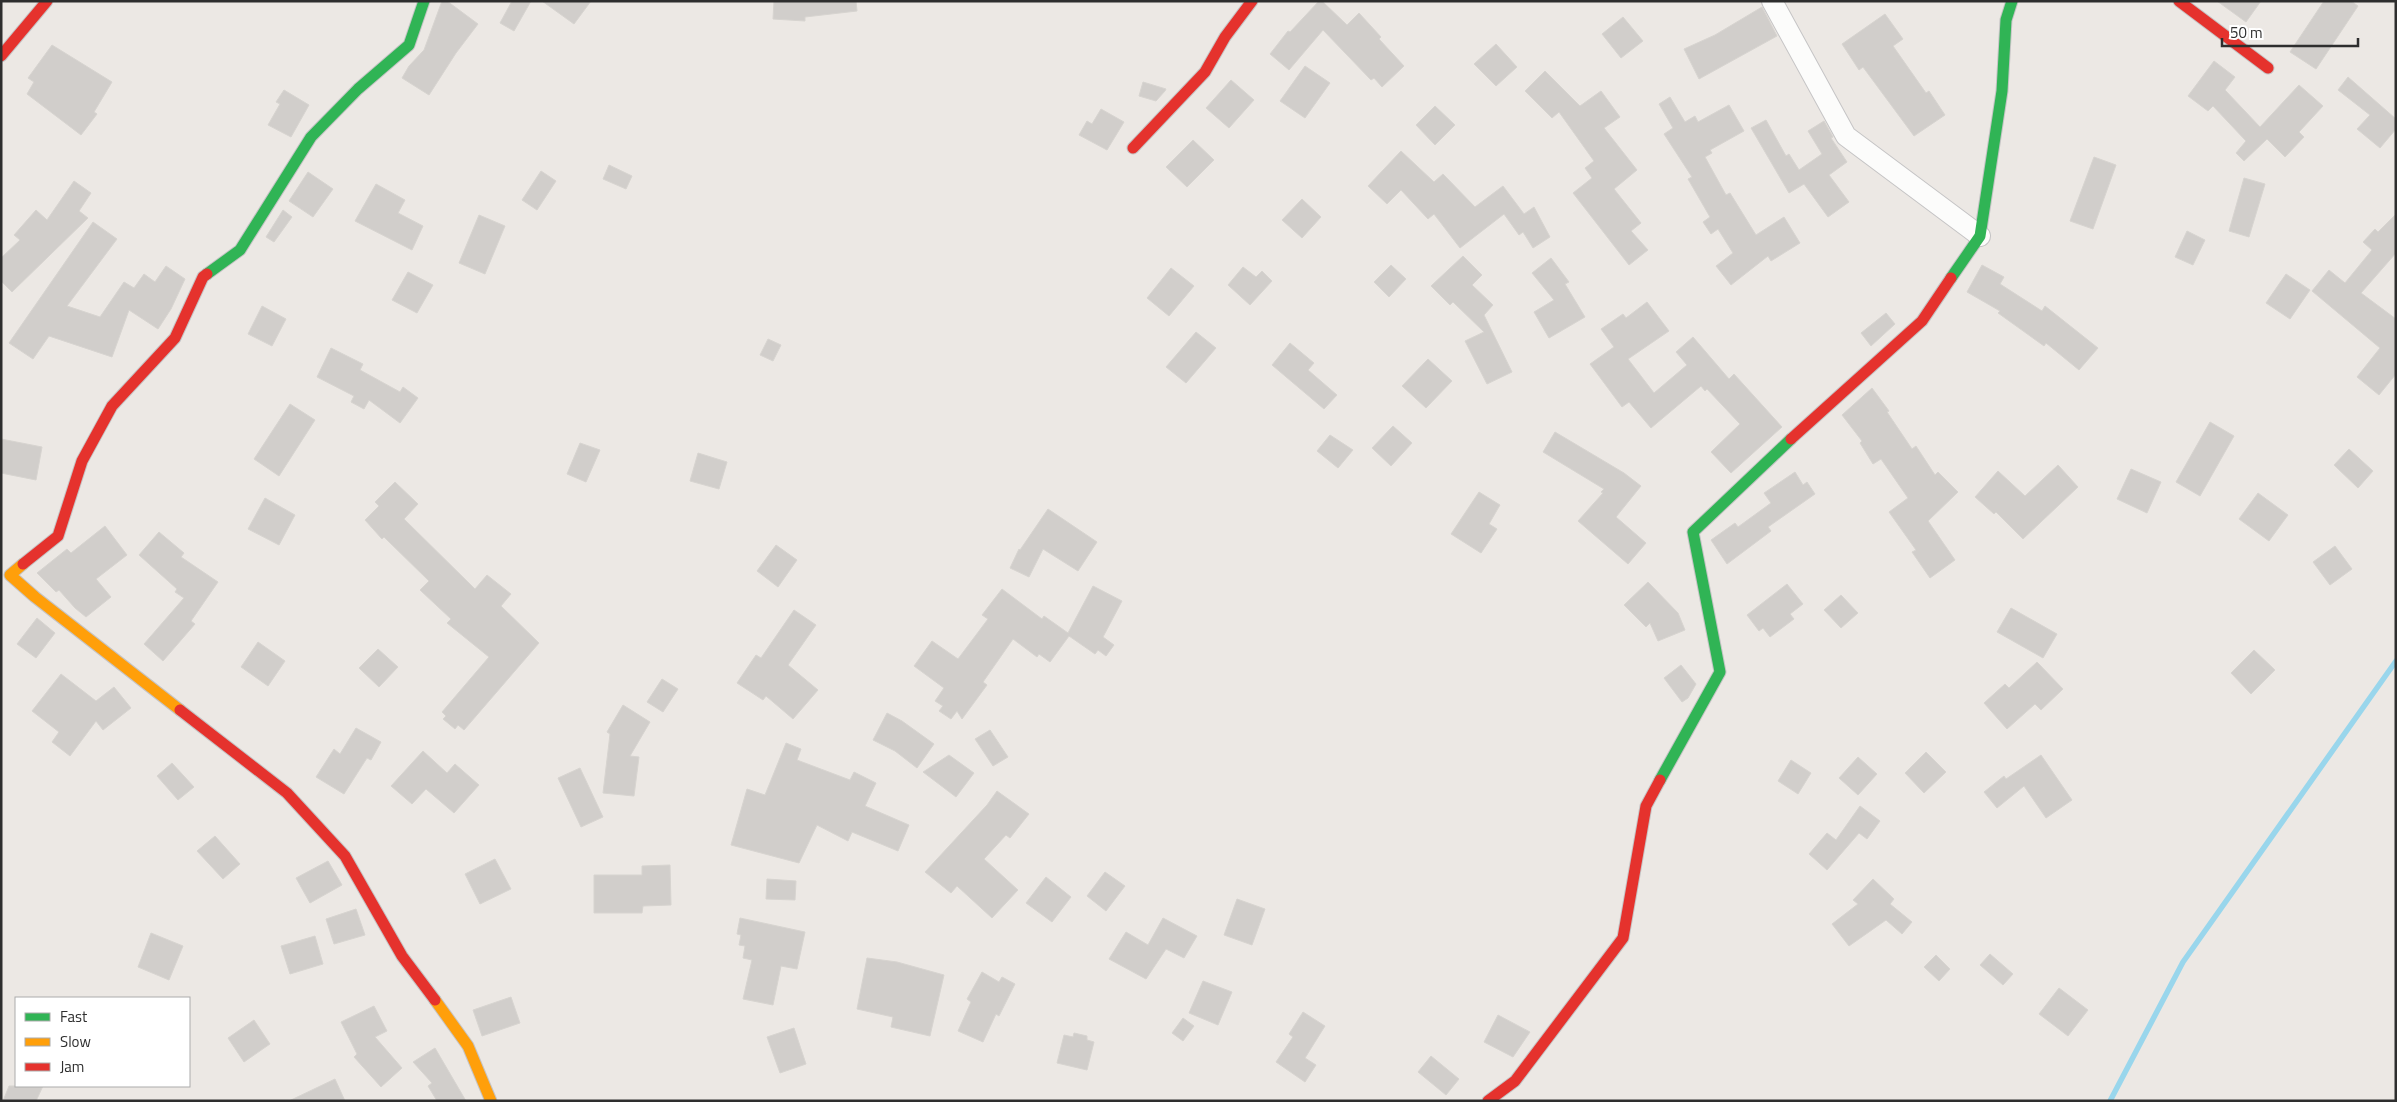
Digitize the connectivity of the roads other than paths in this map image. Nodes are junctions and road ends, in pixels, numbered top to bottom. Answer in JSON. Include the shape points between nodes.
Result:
{"nodes":[{"id":1,"x":47,"y":1,"type":"edge"},
{"id":2,"x":424,"y":1,"type":"edge"},
{"id":3,"x":1252,"y":1,"type":"edge"},
{"id":4,"x":1772,"y":1,"type":"edge"},
{"id":5,"x":2012,"y":1,"type":"edge"},
{"id":6,"x":2179,"y":1,"type":"edge"},
{"id":7,"x":1,"y":56,"type":"edge"},
{"id":8,"x":2268,"y":68,"type":"dead end"},
{"id":9,"x":1133,"y":148,"type":"dead end"},
{"id":10,"x":1980,"y":236,"type":"junction"},
{"id":11,"x":6,"y":577,"type":"edge"},
{"id":12,"x":491,"y":1101,"type":"edge"},
{"id":13,"x":1488,"y":1101,"type":"edge"}],
"edges":[{"from":1,"to":7,"type":"street"},
{"from":2,"to":11,"type":"street","via":[[409,44],[358,89],[312,137],[240,250],[203,277],[175,338],[112,406],[82,461],[58,536]]},
{"from":3,"to":9,"type":"street","via":[[1225,37],[1205,72]]},
{"from":4,"to":10,"type":"street","via":[[1846,136]]},
{"from":5,"to":10,"type":"street","via":[[2006,20],[2002,91]]},
{"from":6,"to":8,"type":"street"},
{"from":10,"to":13,"type":"street","via":[[1922,321],[1692,532],[1720,672],[1646,806],[1623,938],[1515,1081]]},
{"from":11,"to":12,"type":"street","via":[[286,793],[345,856],[402,956],[468,1046]]}]}
